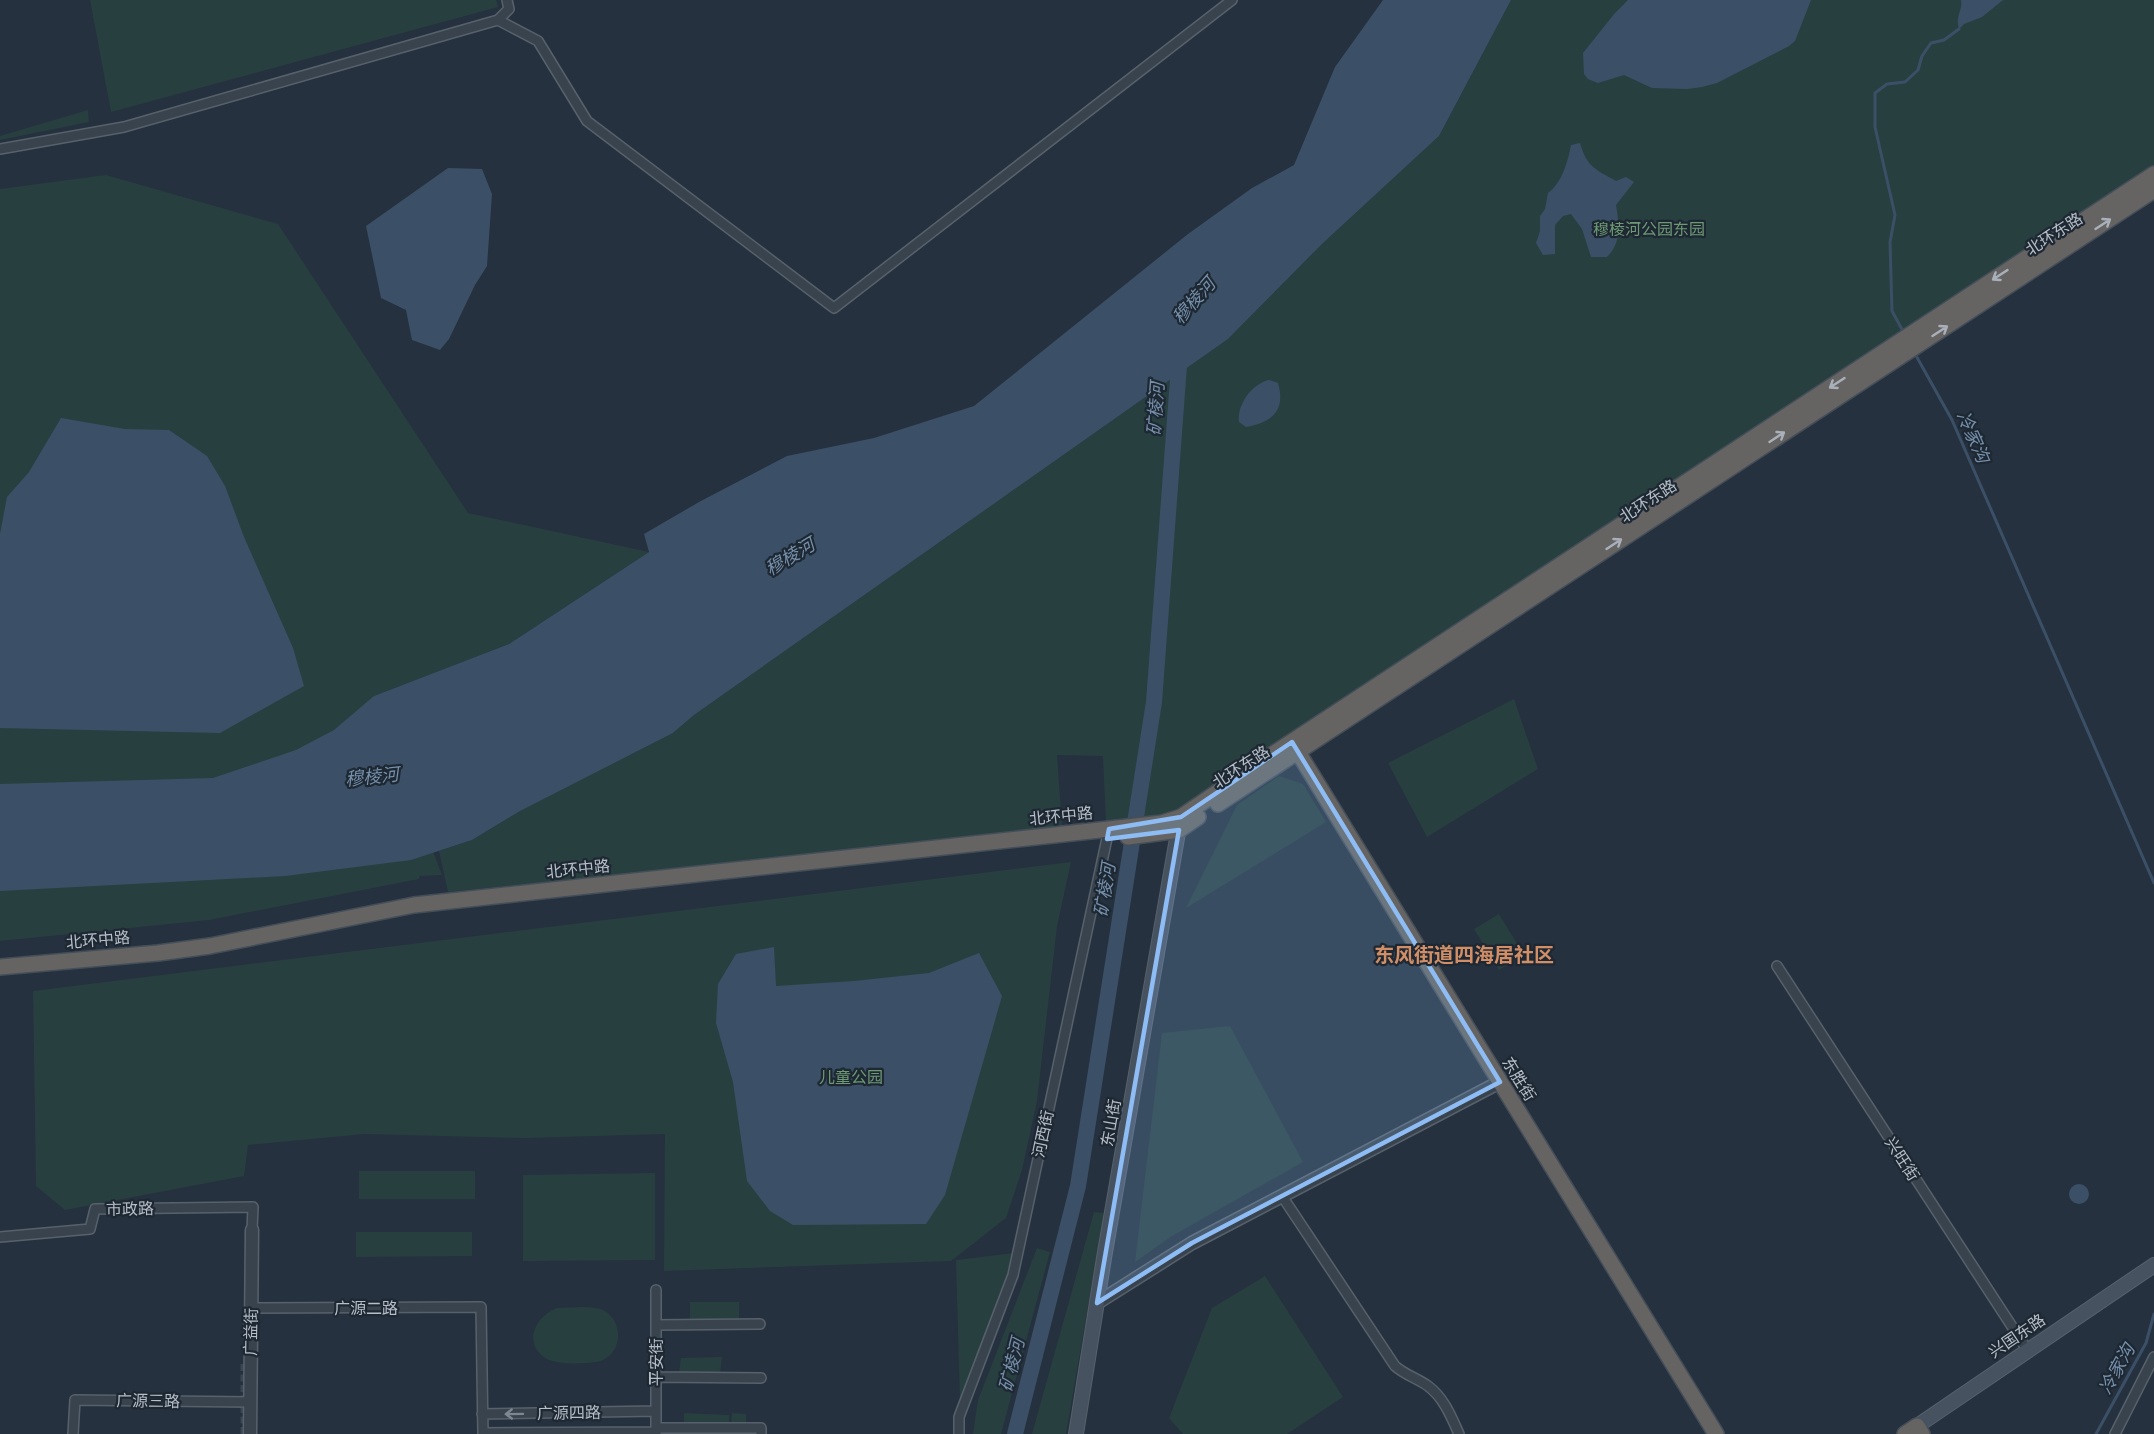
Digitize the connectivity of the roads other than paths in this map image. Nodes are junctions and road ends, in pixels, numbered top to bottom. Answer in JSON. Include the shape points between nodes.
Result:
{"nodes":[{"id":1,"x":507,"y":0,"type":"edge"},
{"id":2,"x":1232,"y":0,"type":"edge"},
{"id":3,"x":498,"y":20,"type":"junction"},
{"id":4,"x":0,"y":149,"type":"edge"},
{"id":5,"x":2154,"y":174,"type":"edge"},
{"id":6,"x":2154,"y":190,"type":"edge"},
{"id":7,"x":1295,"y":747,"type":"junction"},
{"id":8,"x":1180,"y":824,"type":"junction"},
{"id":9,"x":1160,"y":828,"type":"joint"},
{"id":10,"x":1108,"y":834,"type":"junction"},
{"id":11,"x":1777,"y":966,"type":"dead end"},
{"id":12,"x":0,"y":967,"type":"edge"},
{"id":13,"x":0,"y":977,"type":"edge"},
{"id":14,"x":1500,"y":1082,"type":"junction"},
{"id":15,"x":1282,"y":1196,"type":"junction"},
{"id":16,"x":252,"y":1230,"type":"joint"},
{"id":17,"x":0,"y":1236,"type":"edge"},
{"id":18,"x":2152,"y":1267,"type":"edge"},
{"id":19,"x":656,"y":1290,"type":"dead end"},
{"id":20,"x":1097,"y":1303,"type":"junction"},
{"id":21,"x":251,"y":1308,"type":"junction"},
{"id":22,"x":656,"y":1324,"type":"junction"},
{"id":23,"x":760,"y":1324,"type":"dead end"},
{"id":24,"x":2028,"y":1351,"type":"junction"},
{"id":25,"x":2154,"y":1357,"type":"edge"},
{"id":26,"x":656,"y":1377,"type":"junction"},
{"id":27,"x":761,"y":1378,"type":"dead end"},
{"id":28,"x":250,"y":1402,"type":"junction"},
{"id":29,"x":656,"y":1411,"type":"junction"},
{"id":30,"x":482,"y":1414,"type":"junction"},
{"id":31,"x":656,"y":1431,"type":"edge"},
{"id":32,"x":1916,"y":1432,"type":"edge"},
{"id":33,"x":2119,"y":1432,"type":"edge"},
{"id":34,"x":483,"y":1433,"type":"edge"},
{"id":35,"x":73,"y":1434,"type":"edge"},
{"id":36,"x":250,"y":1434,"type":"edge"},
{"id":37,"x":761,"y":1434,"type":"edge"},
{"id":38,"x":959,"y":1434,"type":"edge"},
{"id":39,"x":1076,"y":1434,"type":"edge"},
{"id":40,"x":1458,"y":1434,"type":"edge"},
{"id":41,"x":1716,"y":1434,"type":"edge"}],
"edges":[{"from":1,"to":3,"type":"street","via":[[509,9]]},
{"from":2,"to":3,"type":"street","via":[[834,308],[587,122],[538,41]]},
{"from":3,"to":4,"type":"street","via":[[124,127]]},
{"from":5,"to":7,"type":"highway","name":"北环东路","one_way":true},
{"from":7,"to":6,"type":"highway","name":"北环东路","one_way":true},
{"from":7,"to":8,"type":"highway","name":"北环东路"},
{"from":7,"to":14,"type":"highway","name":"东胜街"},
{"from":8,"to":9,"type":"highway","name":"北环东路"},
{"from":8,"to":20,"type":"main road","name":"东山街"},
{"from":9,"to":10,"type":"highway","name":"北环中路"},
{"from":10,"to":12,"type":"highway","name":"北环中路","via":[[414,905],[210,946]]},
{"from":10,"to":13,"type":"highway","name":"北环中路","via":[[424,914],[219,954]]},
{"from":10,"to":38,"type":"street","name":"河西街","via":[[1013,1275],[959,1417]]},
{"from":11,"to":24,"type":"street","name":"兴旺街"},
{"from":14,"to":15,"type":"street"},
{"from":14,"to":41,"type":"highway","name":"东胜街"},
{"from":15,"to":20,"type":"street","via":[[1192,1243]]},
{"from":15,"to":40,"type":"street","via":[[1395,1366],[1428,1386],[1445,1403]]},
{"from":16,"to":17,"type":"street","name":"市政路","via":[[253,1207],[95,1209],[90,1229]]},
{"from":16,"to":21,"type":"street","name":"广益街"},
{"from":18,"to":24,"type":"main road","name":"兴国东路"},
{"from":19,"to":22,"type":"street","name":"平安街"},
{"from":20,"to":39,"type":"main road","name":"东山街"},
{"from":21,"to":28,"type":"street","name":"广益街"},
{"from":21,"to":30,"type":"street","name":"广源二路","via":[[481,1307]]},
{"from":22,"to":23,"type":"street"},
{"from":22,"to":26,"type":"street","name":"平安街"},
{"from":24,"to":32,"type":"main road","name":"兴国东路"},
{"from":25,"to":33,"type":"street"},
{"from":26,"to":27,"type":"street"},
{"from":26,"to":29,"type":"street","name":"平安街"},
{"from":28,"to":35,"type":"street","name":"广源三路","via":[[75,1400]]},
{"from":28,"to":36,"type":"street","name":"广益街"},
{"from":29,"to":30,"type":"street","name":"广源四路","one_way":true},
{"from":29,"to":31,"type":"street","name":"平安街"},
{"from":30,"to":34,"type":"street"},
{"from":31,"to":34,"type":"street","name":"广源四路"},
{"from":31,"to":37,"type":"street","name":"广源四路","via":[[761,1428]]}]}
